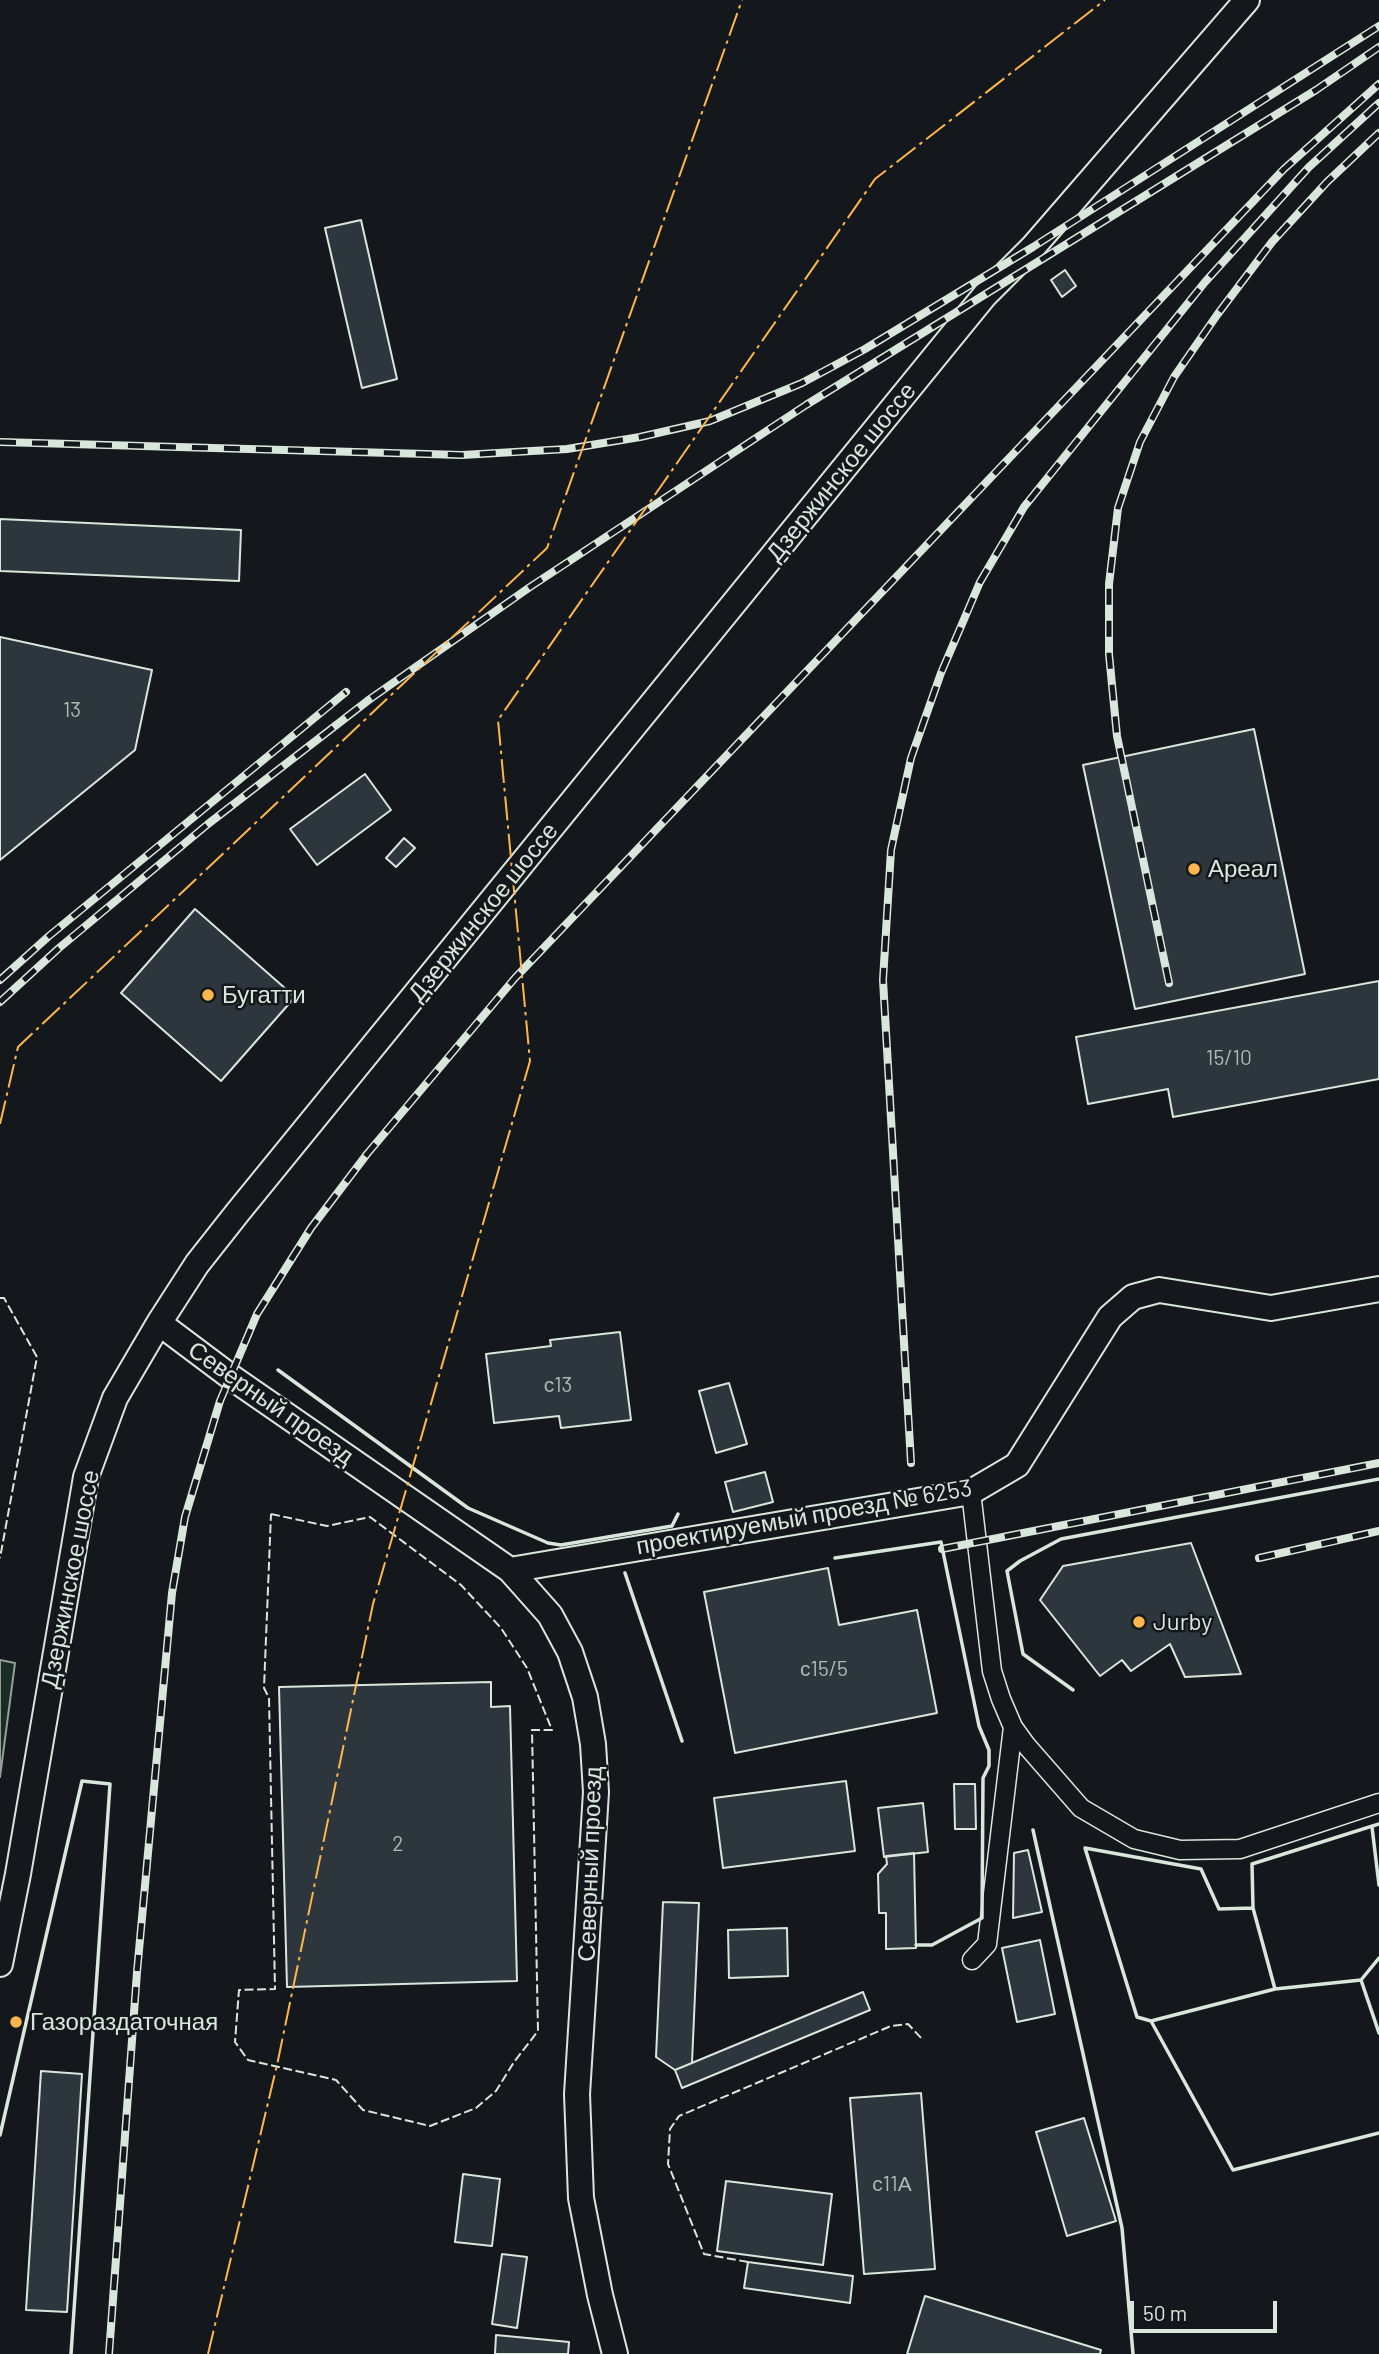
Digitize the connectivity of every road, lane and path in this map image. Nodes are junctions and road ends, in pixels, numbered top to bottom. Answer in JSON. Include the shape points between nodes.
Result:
{"nodes":[{"id":1,"x":1247,"y":0,"type":"edge"},
{"id":2,"x":1379,"y":1289,"type":"edge"},
{"id":3,"x":159,"y":1323,"type":"junction"},
{"id":4,"x":971,"y":1492,"type":"junction"},
{"id":5,"x":510,"y":1570,"type":"junction"},
{"id":6,"x":1013,"y":1727,"type":"junction"},
{"id":7,"x":1379,"y":1803,"type":"edge"},
{"id":8,"x":972,"y":1960,"type":"dead end"},
{"id":9,"x":0,"y":1964,"type":"edge"},
{"id":10,"x":615,"y":2354,"type":"edge"}],
"edges":[{"from":1,"to":3,"type":"main road","name":"Дзержинское шоссе","via":[[985,295],[238,1212]]},
{"from":2,"to":4,"type":"main road","name":"проектируемый проезд № 6253","via":[[1270,1308],[1159,1290],[1133,1297],[1110,1317],[1017,1465]]},
{"from":3,"to":5,"type":"main road","name":"Северный проезд"},
{"from":3,"to":9,"type":"main road","name":"Дзержинское шоссе","via":[[115,1398],[86,1476]]},
{"from":4,"to":5,"type":"main road","name":"проектируемый проезд № 6253"},
{"from":4,"to":6,"type":"street","via":[[992,1671]]},
{"from":5,"to":10,"type":"main road","name":"Северный проезд","via":[[550,1615],[570,1652],[585,1697],[593,1744],[596,1792],[578,2094],[580,2185]]},
{"from":6,"to":7,"type":"street","via":[[1081,1808],[1134,1839],[1180,1850],[1240,1849]]},
{"from":6,"to":8,"type":"street","via":[[987,1944]]}]}
